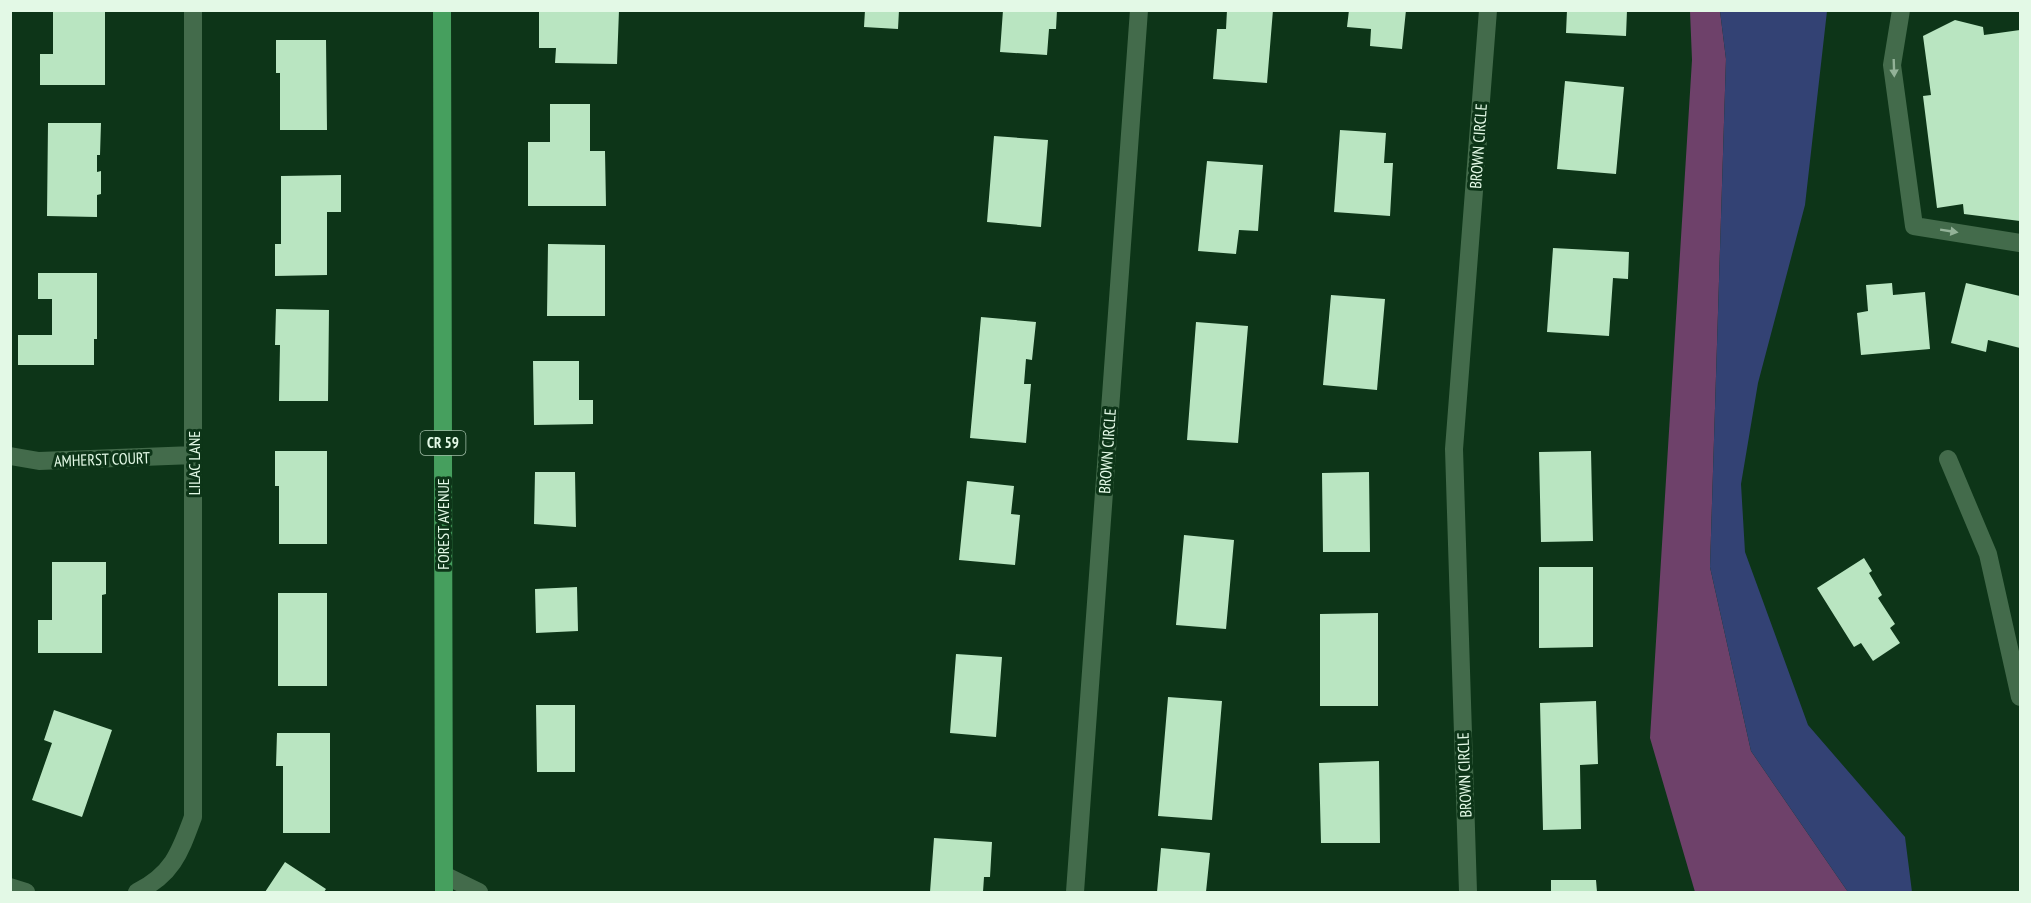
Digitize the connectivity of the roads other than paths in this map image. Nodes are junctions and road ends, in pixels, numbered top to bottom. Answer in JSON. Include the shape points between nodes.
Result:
{"nodes":[{"id":1,"x":193,"y":10,"type":"edge"},
{"id":2,"x":442,"y":10,"type":"edge"},
{"id":3,"x":1139,"y":10,"type":"edge"},
{"id":4,"x":1488,"y":10,"type":"edge"},
{"id":5,"x":1901,"y":10,"type":"edge"},
{"id":6,"x":2020,"y":243,"type":"edge"},
{"id":7,"x":194,"y":455,"type":"junction"},
{"id":8,"x":10,"y":456,"type":"edge"},
{"id":9,"x":1948,"y":459,"type":"dead end"},
{"id":10,"x":2020,"y":697,"type":"edge"},
{"id":11,"x":444,"y":884,"type":"edge"},
{"id":12,"x":10,"y":887,"type":"edge"},
{"id":13,"x":26,"y":892,"type":"edge"},
{"id":14,"x":138,"y":892,"type":"edge"},
{"id":15,"x":479,"y":892,"type":"edge"},
{"id":16,"x":1075,"y":892,"type":"edge"},
{"id":17,"x":1468,"y":892,"type":"edge"}],
"edges":[{"from":1,"to":7,"type":"street","name":"LILAC LANE"},
{"from":2,"to":11,"type":"main road","name":"FOREST AVENUE","number":"CR 59"},
{"from":3,"to":16,"type":"street","name":"BROWN CIRCLE"},
{"from":4,"to":17,"type":"street","name":"BROWN CIRCLE","via":[[1454,449]]},
{"from":5,"to":6,"type":"street","one_way":true,"via":[[1892,65],[1914,226]]},
{"from":7,"to":8,"type":"street","name":"AMHERST COURT","via":[[39,461]]},
{"from":7,"to":14,"type":"street","name":"LILAC LANE","via":[[194,817],[178,857],[153,885]]},
{"from":9,"to":10,"type":"street","via":[[1988,554]]},
{"from":11,"to":15,"type":"street"},
{"from":12,"to":13,"type":"street"}]}
